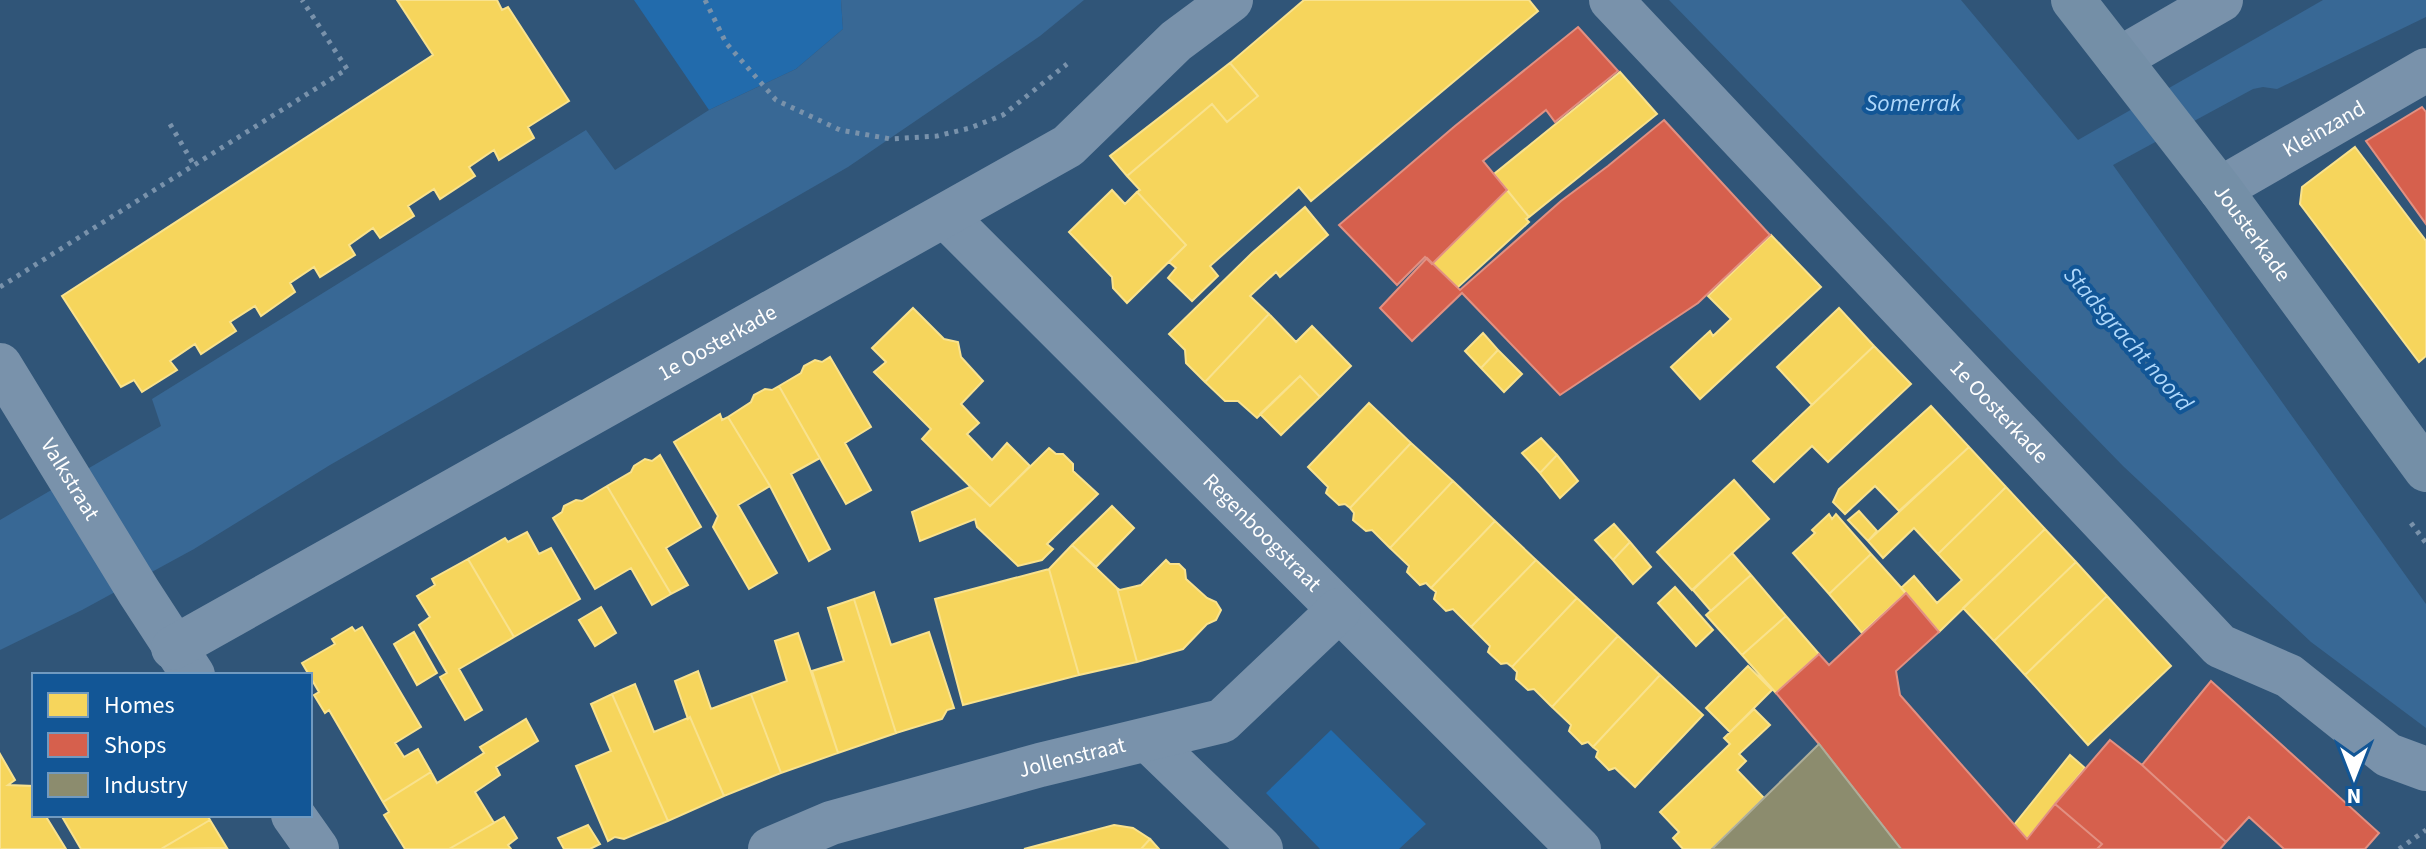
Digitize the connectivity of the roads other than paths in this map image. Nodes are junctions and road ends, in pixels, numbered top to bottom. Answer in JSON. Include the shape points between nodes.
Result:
{"nodes":[{"id":1,"x":1231,"y":0,"type":"edge"},
{"id":2,"x":1611,"y":0,"type":"edge"},
{"id":3,"x":2073,"y":0,"type":"edge"},
{"id":4,"x":2221,"y":0,"type":"edge"},
{"id":5,"x":2127,"y":69,"type":"junction"},
{"id":6,"x":2426,"y":70,"type":"edge"},
{"id":7,"x":2220,"y":189,"type":"junction"},
{"id":8,"x":945,"y":216,"type":"junction"},
{"id":9,"x":0,"y":365,"type":"edge"},
{"id":10,"x":2426,"y":470,"type":"edge"},
{"id":11,"x":1339,"y":610,"type":"junction"},
{"id":12,"x":183,"y":662,"type":"edge"},
{"id":13,"x":1148,"y":740,"type":"junction"},
{"id":14,"x":2426,"y":769,"type":"edge"},
{"id":15,"x":294,"y":817,"type":"edge"},
{"id":16,"x":1556,"y":842,"type":"edge"},
{"id":17,"x":317,"y":849,"type":"edge"},
{"id":18,"x":770,"y":849,"type":"edge"},
{"id":19,"x":1261,"y":849,"type":"edge"}],
"edges":[{"from":1,"to":8,"type":"street","name":"1e Oosterkade","via":[[1176,41],[1068,146]]},
{"from":2,"to":14,"type":"street","name":"1e Oosterkade","via":[[2220,646],[2289,676],[2388,755]]},
{"from":3,"to":5,"type":"main road","name":"Jousterkade"},
{"from":4,"to":5,"type":"street"},
{"from":5,"to":7,"type":"main road","name":"Jousterkade"},
{"from":6,"to":7,"type":"street","name":"Kleinzand"},
{"from":7,"to":10,"type":"main road","name":"Jousterkade"},
{"from":8,"to":11,"type":"street","name":"Regenboogstraat"},
{"from":8,"to":12,"type":"street","name":"1e Oosterkade"},
{"from":9,"to":12,"type":"street","name":"Valkstraat"},
{"from":11,"to":13,"type":"street","name":"Jollenstraat","via":[[1222,721]]},
{"from":11,"to":16,"type":"street","name":"Regenboogstraat"},
{"from":13,"to":18,"type":"street","name":"Jollenstraat","via":[[831,823]]},
{"from":13,"to":19,"type":"street"},
{"from":15,"to":17,"type":"street"}]}
